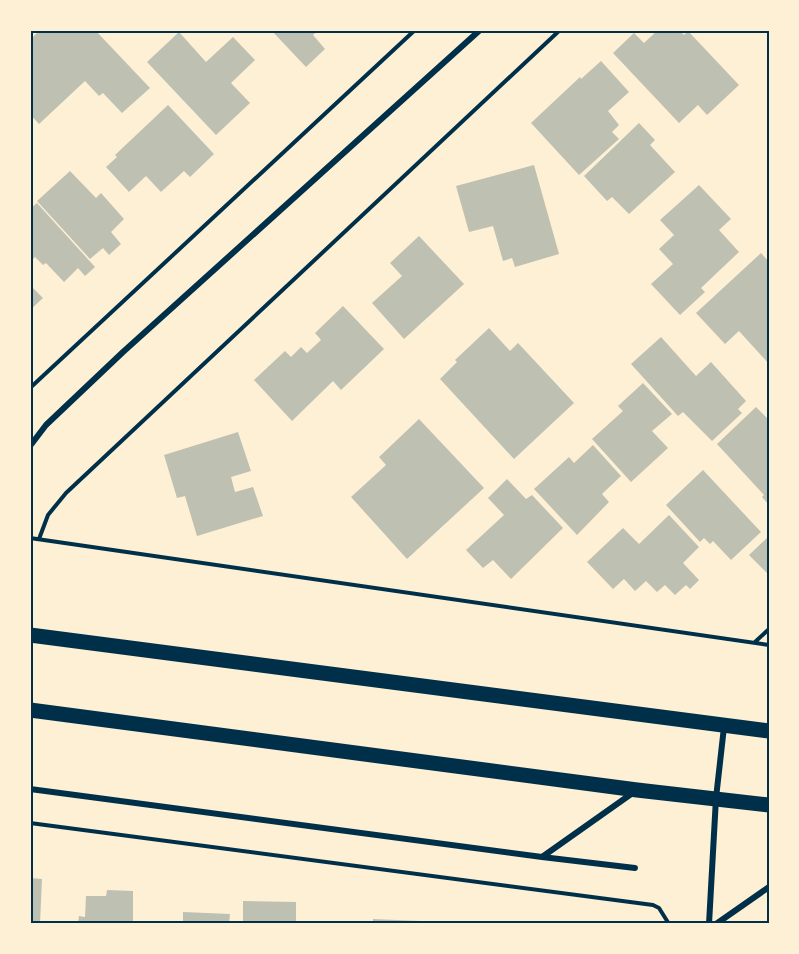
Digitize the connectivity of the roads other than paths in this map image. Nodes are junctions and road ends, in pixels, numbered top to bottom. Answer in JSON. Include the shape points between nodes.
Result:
{"nodes":[{"id":1,"x":480,"y":30,"type":"edge"},
{"id":2,"x":30,"y":446,"type":"edge"},
{"id":3,"x":30,"y":635,"type":"edge"},
{"id":4,"x":30,"y":710,"type":"edge"},
{"id":5,"x":724,"y":725,"type":"junction"},
{"id":6,"x":769,"y":731,"type":"edge"},
{"id":7,"x":30,"y":789,"type":"edge"},
{"id":8,"x":636,"y":790,"type":"junction"},
{"id":9,"x":716,"y":798,"type":"junction"},
{"id":10,"x":769,"y":805,"type":"edge"},
{"id":11,"x":542,"y":856,"type":"junction"},
{"id":12,"x":635,"y":868,"type":"dead end"},
{"id":13,"x":769,"y":886,"type":"edge"},
{"id":14,"x":709,"y":924,"type":"edge"},
{"id":15,"x":716,"y":924,"type":"edge"}],
"edges":[{"from":1,"to":2,"type":"street","via":[[123,352],[46,425]]},
{"from":3,"to":5,"type":"main road"},
{"from":4,"to":8,"type":"main road"},
{"from":5,"to":6,"type":"main road"},
{"from":5,"to":9,"type":"street"},
{"from":7,"to":11,"type":"street"},
{"from":8,"to":9,"type":"main road"},
{"from":8,"to":11,"type":"street"},
{"from":9,"to":10,"type":"main road"},
{"from":9,"to":14,"type":"street"},
{"from":11,"to":12,"type":"street"},
{"from":13,"to":15,"type":"street"}]}
